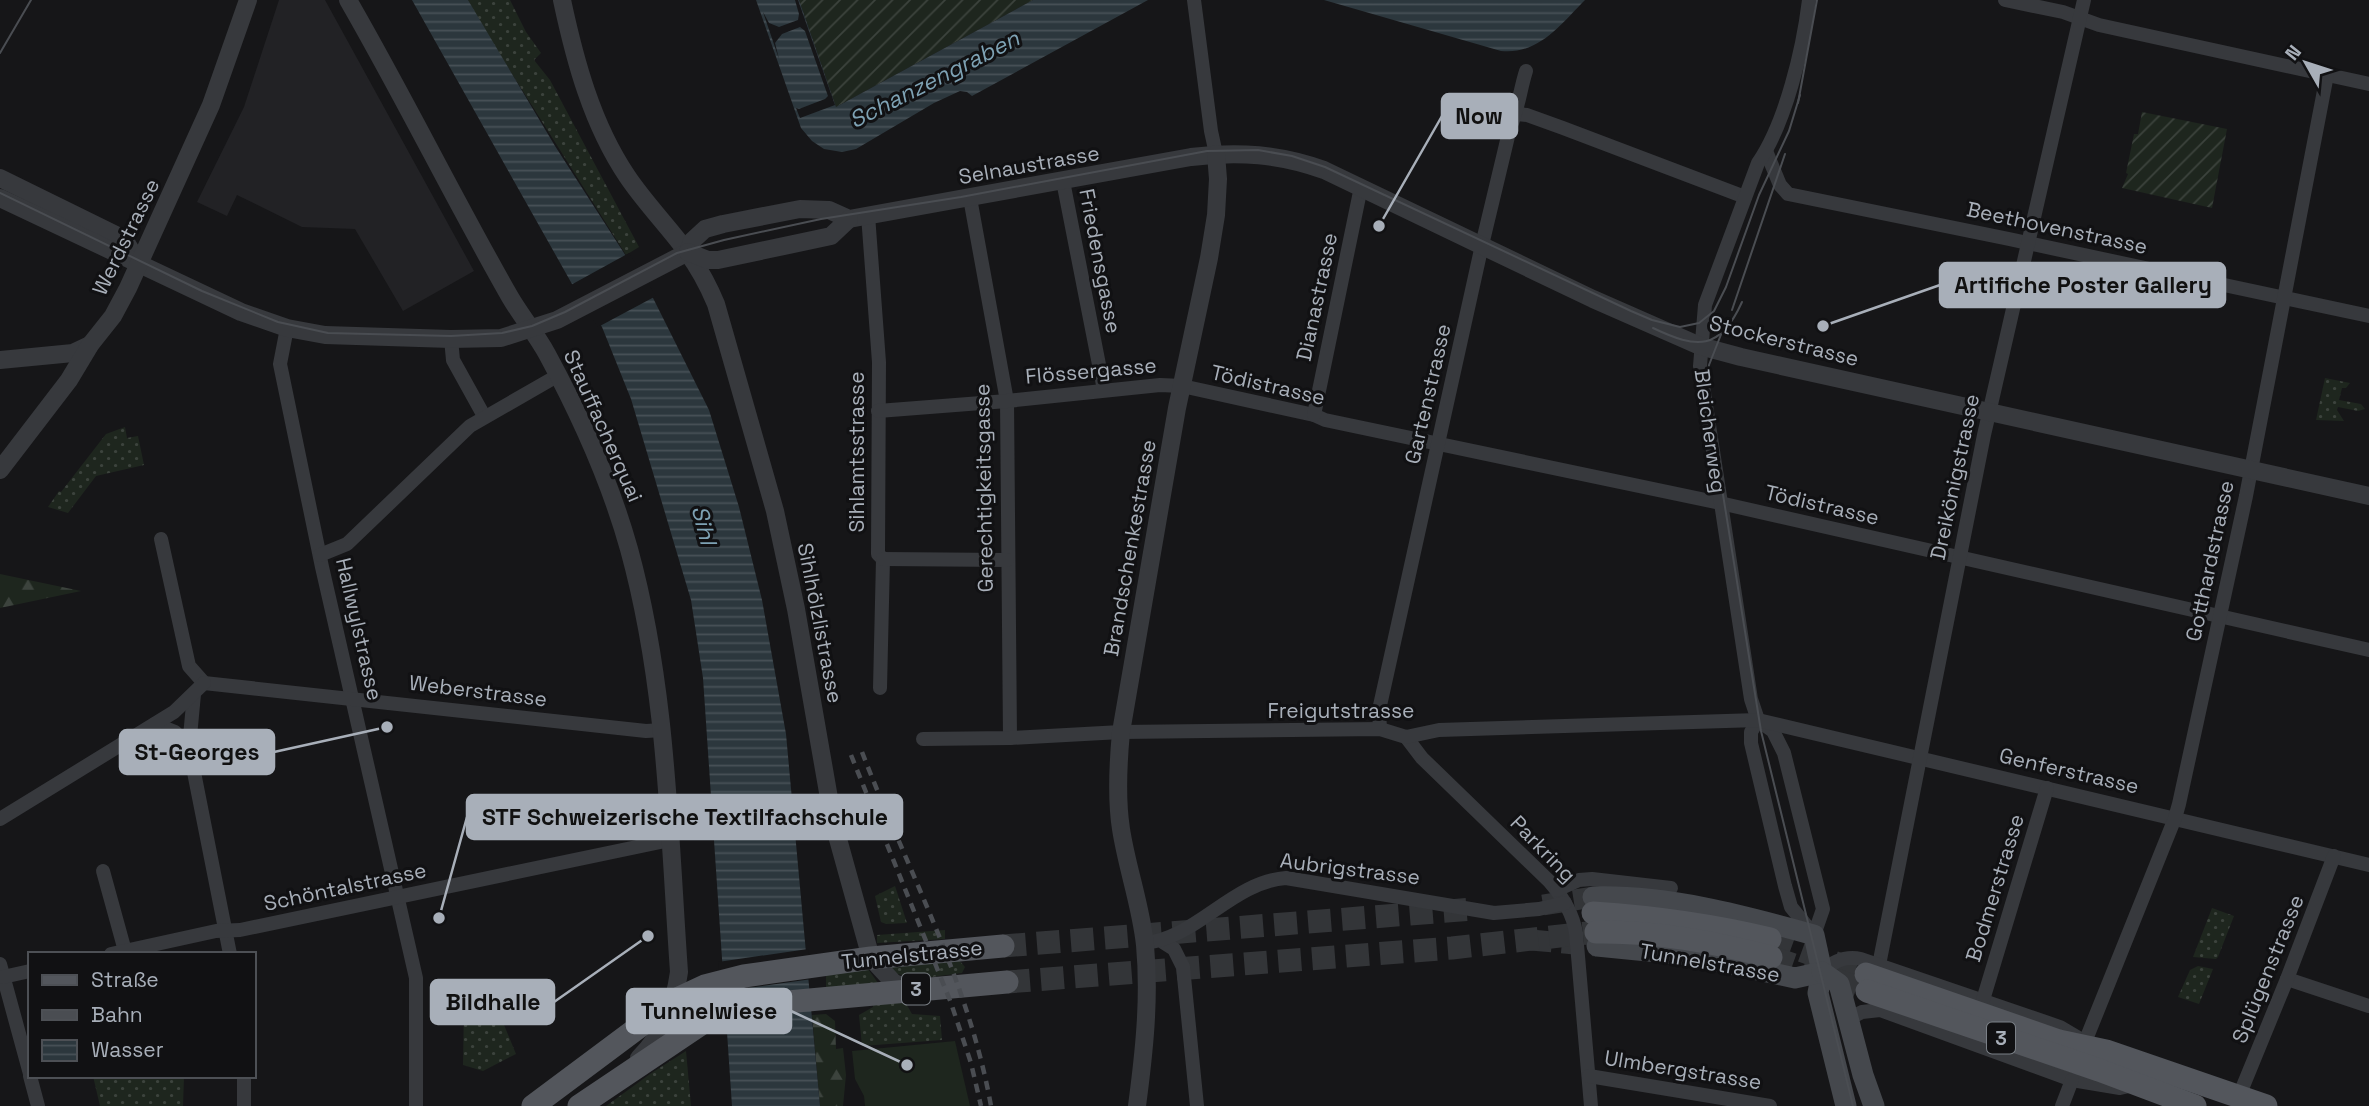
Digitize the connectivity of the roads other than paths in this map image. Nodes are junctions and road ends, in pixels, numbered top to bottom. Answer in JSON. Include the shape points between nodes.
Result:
{"nodes":[{"id":1,"x":248,"y":0,"type":"edge"},
{"id":2,"x":348,"y":0,"type":"edge"},
{"id":3,"x":562,"y":0,"type":"edge"},
{"id":4,"x":1194,"y":0,"type":"edge"},
{"id":5,"x":1809,"y":0,"type":"edge"},
{"id":6,"x":2005,"y":0,"type":"edge"},
{"id":7,"x":2084,"y":0,"type":"edge"},
{"id":8,"x":2080,"y":18,"type":"junction"},
{"id":9,"x":1526,"y":71,"type":"dead end"},
{"id":10,"x":2327,"y":75,"type":"junction"},
{"id":11,"x":2369,"y":84,"type":"edge"},
{"id":12,"x":1517,"y":114,"type":"junction"},
{"id":13,"x":1766,"y":151,"type":"junction"},
{"id":14,"x":1216,"y":154,"type":"junction"},
{"id":15,"x":0,"y":178,"type":"edge"},
{"id":16,"x":1063,"y":181,"type":"junction"},
{"id":17,"x":1361,"y":187,"type":"junction"},
{"id":18,"x":0,"y":198,"type":"edge"},
{"id":19,"x":971,"y":198,"type":"junction"},
{"id":20,"x":1745,"y":198,"type":"junction"},
{"id":21,"x":868,"y":215,"type":"junction"},
{"id":22,"x":849,"y":219,"type":"junction"},
{"id":23,"x":2029,"y":243,"type":"junction"},
{"id":24,"x":1482,"y":245,"type":"junction"},
{"id":25,"x":688,"y":252,"type":"junction"},
{"id":26,"x":139,"y":264,"type":"junction"},
{"id":27,"x":2284,"y":299,"type":"junction"},
{"id":28,"x":2369,"y":316,"type":"edge"},
{"id":29,"x":286,"y":328,"type":"junction"},
{"id":30,"x":533,"y":329,"type":"junction"},
{"id":31,"x":452,"y":339,"type":"junction"},
{"id":32,"x":90,"y":345,"type":"junction"},
{"id":33,"x":1700,"y":345,"type":"junction"},
{"id":34,"x":0,"y":360,"type":"edge"},
{"id":35,"x":557,"y":376,"type":"junction"},
{"id":36,"x":1182,"y":386,"type":"junction"},
{"id":37,"x":1104,"y":390,"type":"junction"},
{"id":38,"x":1007,"y":401,"type":"junction"},
{"id":39,"x":878,"y":411,"type":"junction"},
{"id":40,"x":1989,"y":413,"type":"junction"},
{"id":41,"x":1314,"y":415,"type":"junction"},
{"id":42,"x":484,"y":416,"type":"junction"},
{"id":43,"x":1438,"y":443,"type":"junction"},
{"id":44,"x":0,"y":470,"type":"edge"},
{"id":45,"x":2250,"y":471,"type":"junction"},
{"id":46,"x":2369,"y":496,"type":"edge"},
{"id":47,"x":1720,"y":503,"type":"junction"},
{"id":48,"x":161,"y":539,"type":"dead end"},
{"id":49,"x":320,"y":555,"type":"junction"},
{"id":50,"x":1960,"y":558,"type":"junction"},
{"id":51,"x":883,"y":559,"type":"junction"},
{"id":52,"x":1007,"y":560,"type":"junction"},
{"id":53,"x":2219,"y":617,"type":"junction"},
{"id":54,"x":2369,"y":650,"type":"edge"},
{"id":55,"x":880,"y":688,"type":"dead end"},
{"id":56,"x":199,"y":689,"type":"junction"},
{"id":57,"x":353,"y":698,"type":"junction"},
{"id":58,"x":1758,"y":720,"type":"junction"},
{"id":59,"x":155,"y":724,"type":"junction"},
{"id":60,"x":1380,"y":729,"type":"junction"},
{"id":61,"x":663,"y":730,"type":"junction"},
{"id":62,"x":1121,"y":732,"type":"junction"},
{"id":63,"x":1406,"y":737,"type":"junction"},
{"id":64,"x":1010,"y":738,"type":"junction"},
{"id":65,"x":923,"y":739,"type":"dead end"},
{"id":66,"x":189,"y":747,"type":"junction"},
{"id":67,"x":1920,"y":758,"type":"junction"},
{"id":68,"x":2047,"y":788,"type":"junction"},
{"id":69,"x":2175,"y":818,"type":"junction"},
{"id":70,"x":0,"y":820,"type":"edge"},
{"id":71,"x":670,"y":839,"type":"junction"},
{"id":72,"x":2334,"y":856,"type":"junction"},
{"id":73,"x":2369,"y":865,"type":"edge"},
{"id":74,"x":103,"y":871,"type":"dead end"},
{"id":75,"x":1671,"y":888,"type":"dead end"},
{"id":76,"x":396,"y":897,"type":"junction"},
{"id":77,"x":1561,"y":897,"type":"junction"},
{"id":78,"x":1595,"y":922,"type":"junction"},
{"id":79,"x":226,"y":931,"type":"junction"},
{"id":80,"x":1814,"y":935,"type":"junction"},
{"id":81,"x":1154,"y":942,"type":"junction"},
{"id":82,"x":1003,"y":946,"type":"tunnel mouth"},
{"id":83,"x":1771,"y":948,"type":"tunnel mouth"},
{"id":84,"x":118,"y":952,"type":"edge"},
{"id":85,"x":230,"y":952,"type":"edge"},
{"id":86,"x":871,"y":958,"type":"junction"},
{"id":87,"x":2,"y":971,"type":"edge"},
{"id":88,"x":28,"y":971,"type":"edge"},
{"id":89,"x":1822,"y":972,"type":"junction"},
{"id":90,"x":1871,"y":976,"type":"junction"},
{"id":91,"x":2287,"y":979,"type":"junction"},
{"id":92,"x":1007,"y":982,"type":"tunnel mouth"},
{"id":93,"x":913,"y":989,"type":"junction"},
{"id":94,"x":675,"y":1000,"type":"junction"},
{"id":95,"x":1983,"y":1000,"type":"junction"},
{"id":96,"x":2369,"y":1006,"type":"edge"},
{"id":97,"x":1848,"y":1019,"type":"junction"},
{"id":98,"x":2090,"y":1044,"type":"junction"},
{"id":99,"x":28,"y":1068,"type":"edge"},
{"id":100,"x":1589,"y":1076,"type":"junction"},
{"id":101,"x":31,"y":1078,"type":"edge"},
{"id":102,"x":244,"y":1078,"type":"edge"},
{"id":103,"x":2072,"y":1080,"type":"junction"},
{"id":104,"x":617,"y":1081,"type":"junction"},
{"id":105,"x":2135,"y":1084,"type":"junction"},
{"id":106,"x":2239,"y":1096,"type":"junction"},
{"id":107,"x":38,"y":1106,"type":"edge"},
{"id":108,"x":244,"y":1106,"type":"edge"},
{"id":109,"x":416,"y":1106,"type":"edge"},
{"id":110,"x":533,"y":1106,"type":"edge"},
{"id":111,"x":579,"y":1106,"type":"edge"},
{"id":112,"x":1137,"y":1106,"type":"edge"},
{"id":113,"x":1197,"y":1106,"type":"edge"},
{"id":114,"x":1591,"y":1106,"type":"edge"},
{"id":115,"x":1770,"y":1106,"type":"edge"},
{"id":116,"x":1846,"y":1106,"type":"edge"},
{"id":117,"x":1874,"y":1106,"type":"edge"},
{"id":118,"x":2062,"y":1106,"type":"edge"},
{"id":119,"x":2195,"y":1106,"type":"edge"},
{"id":120,"x":2266,"y":1106,"type":"edge"}],
"edges":[{"from":1,"to":26,"type":"street","name":"Werdstrasse","via":[[211,105]]},
{"from":2,"to":30,"type":"street","name":"Stauffacherquai","via":[[511,299]]},
{"from":3,"to":25,"type":"street","via":[[599,127],[627,177]]},
{"from":4,"to":14,"type":"street","name":"Brandschenkestrasse"},
{"from":5,"to":13,"type":"street","name":"Bleicherweg","via":[[1793,80]]},
{"from":6,"to":8,"type":"street"},
{"from":7,"to":8,"type":"street","name":"Dreikönigstrasse"},
{"from":8,"to":10,"type":"street"},
{"from":8,"to":23,"type":"street","name":"Dreikönigstrasse"},
{"from":9,"to":12,"type":"street","name":"Gartenstrasse"},
{"from":10,"to":11,"type":"street"},
{"from":10,"to":27,"type":"street","name":"Gotthardstrasse"},
{"from":12,"to":20,"type":"street"},
{"from":12,"to":24,"type":"street","name":"Gartenstrasse"},
{"from":13,"to":20,"type":"street","name":"Bleicherweg"},
{"from":13,"to":23,"type":"street","name":"Beethovenstrasse","via":[[1788,194]]},
{"from":14,"to":16,"type":"street","name":"Selnaustrasse"},
{"from":14,"to":17,"type":"street","name":"Stockerstrasse","via":[[1284,158]]},
{"from":14,"to":36,"type":"street","name":"Brandschenkestrasse","via":[[1214,226]]},
{"from":15,"to":26,"type":"street","via":[[118,236]]},
{"from":16,"to":19,"type":"street","name":"Selnaustrasse"},
{"from":16,"to":37,"type":"street","name":"Friedensgasse"},
{"from":17,"to":24,"type":"street","name":"Stockerstrasse"},
{"from":17,"to":41,"type":"street","name":"Dianastrasse"},
{"from":18,"to":26,"type":"street"},
{"from":19,"to":21,"type":"street","name":"Selnaustrasse"},
{"from":19,"to":38,"type":"street","name":"Gerechtigkeitsgasse"},
{"from":20,"to":33,"type":"street","name":"Bleicherweg","via":[[1705,305]]},
{"from":21,"to":22,"type":"street","name":"Selnaustrasse"},
{"from":21,"to":39,"type":"street","name":"Sihlamtsstrasse"},
{"from":22,"to":25,"type":"street","name":"Selnaustrasse","via":[[831,236],[718,260]]},
{"from":22,"to":25,"type":"street","name":"Selnaustrasse","via":[[829,210],[800,209],[723,224],[705,229]]},
{"from":23,"to":27,"type":"street","name":"Beethovenstrasse"},
{"from":23,"to":40,"type":"street","name":"Dreikönigstrasse"},
{"from":24,"to":33,"type":"street","name":"Stockerstrasse"},
{"from":24,"to":43,"type":"street","name":"Gartenstrasse"},
{"from":25,"to":30,"type":"street"},
{"from":25,"to":86,"type":"street","name":"Sihlhölzlistrasse","via":[[719,313],[775,512],[833,821]]},
{"from":26,"to":29,"type":"street"},
{"from":26,"to":32,"type":"street","name":"Werdstrasse","via":[[113,316]]},
{"from":27,"to":28,"type":"street","name":"Beethovenstrasse"},
{"from":27,"to":45,"type":"street","name":"Gotthardstrasse"},
{"from":29,"to":31,"type":"street","via":[[344,336]]},
{"from":29,"to":49,"type":"street","name":"Hallwylstrasse","via":[[280,364]]},
{"from":30,"to":31,"type":"street","via":[[501,338]]},
{"from":30,"to":35,"type":"street","name":"Stauffacherquai"},
{"from":31,"to":42,"type":"street","via":[[453,360]]},
{"from":32,"to":34,"type":"street","via":[[73,354]]},
{"from":32,"to":44,"type":"street","name":"Werdstrasse"},
{"from":33,"to":40,"type":"street","name":"Stockerstrasse"},
{"from":33,"to":47,"type":"street","name":"Bleicherweg"},
{"from":35,"to":42,"type":"street"},
{"from":35,"to":61,"type":"street","name":"Stauffacherquai","via":[[596,456],[628,546],[645,614]]},
{"from":36,"to":37,"type":"street","name":"Flössergasse"},
{"from":36,"to":41,"type":"street","name":"Tödistrasse"},
{"from":36,"to":62,"type":"street","name":"Brandschenkestrasse"},
{"from":37,"to":38,"type":"street","name":"Flössergasse"},
{"from":38,"to":39,"type":"street","name":"Flössergasse"},
{"from":38,"to":52,"type":"street","name":"Gerechtigkeitsgasse"},
{"from":39,"to":51,"type":"street","name":"Sihlamtsstrasse","via":[[878,554]]},
{"from":40,"to":45,"type":"street","name":"Stockerstrasse"},
{"from":40,"to":50,"type":"street","name":"Dreikönigstrasse"},
{"from":41,"to":43,"type":"street","name":"Tödistrasse"},
{"from":42,"to":49,"type":"street","via":[[347,544]]},
{"from":43,"to":47,"type":"street","name":"Tödistrasse"},
{"from":43,"to":60,"type":"street","name":"Gartenstrasse","via":[[1379,710]]},
{"from":45,"to":46,"type":"street","name":"Stockerstrasse"},
{"from":45,"to":53,"type":"street","name":"Gotthardstrasse"},
{"from":47,"to":50,"type":"street","name":"Tödistrasse"},
{"from":47,"to":58,"type":"street","name":"Bleicherweg"},
{"from":48,"to":56,"type":"street","via":[[189,666]]},
{"from":49,"to":57,"type":"street","name":"Hallwylstrasse"},
{"from":50,"to":53,"type":"street","name":"Tödistrasse"},
{"from":50,"to":67,"type":"street","name":"Dreikönigstrasse"},
{"from":51,"to":52,"type":"street"},
{"from":51,"to":55,"type":"street","name":"Sihlamtsstrasse"},
{"from":52,"to":64,"type":"street","name":"Gerechtigkeitsgasse"},
{"from":53,"to":54,"type":"street","name":"Tödistrasse"},
{"from":53,"to":69,"type":"street","name":"Gotthardstrasse"},
{"from":56,"to":57,"type":"street","name":"Weberstrasse"},
{"from":56,"to":59,"type":"street"},
{"from":56,"to":66,"type":"street"},
{"from":57,"to":61,"type":"street","name":"Weberstrasse","via":[[646,732]]},
{"from":57,"to":76,"type":"street","name":"Hallwylstrasse"},
{"from":58,"to":63,"type":"street","name":"Freigutstrasse","via":[[1439,730]]},
{"from":58,"to":67,"type":"street","name":"Genferstrasse"},
{"from":58,"to":80,"type":"street","name":"Bleicherweg","via":[[1751,743],[1785,886],[1791,907]]},
{"from":58,"to":80,"type":"street","name":"Bleicherweg","via":[[1773,731],[1784,753],[1822,909]]},
{"from":59,"to":66,"type":"street","via":[[175,732]]},
{"from":59,"to":70,"type":"street"},
{"from":60,"to":62,"type":"street","name":"Freigutstrasse"},
{"from":60,"to":63,"type":"street","name":"Freigutstrasse"},
{"from":61,"to":71,"type":"street","name":"Stauffacherquai"},
{"from":62,"to":64,"type":"street","name":"Freigutstrasse"},
{"from":62,"to":81,"type":"street","name":"Brandschenkestrasse","via":[[1120,827]]},
{"from":63,"to":77,"type":"street","name":"Parkring"},
{"from":64,"to":65,"type":"street","name":"Freigutstrasse"},
{"from":66,"to":79,"type":"street"},
{"from":67,"to":68,"type":"street","name":"Genferstrasse"},
{"from":67,"to":90,"type":"street","name":"Dreikönigstrasse"},
{"from":68,"to":69,"type":"street","name":"Genferstrasse"},
{"from":68,"to":95,"type":"street","name":"Bodmerstrasse"},
{"from":69,"to":72,"type":"street","name":"Genferstrasse"},
{"from":69,"to":98,"type":"street","name":"Gotthardstrasse"},
{"from":71,"to":76,"type":"street","name":"Schöntalstrasse"},
{"from":71,"to":94,"type":"street","name":"Stauffacherquai","via":[[679,972]]},
{"from":72,"to":73,"type":"street","name":"Genferstrasse"},
{"from":72,"to":91,"type":"street","name":"Splügenstrasse"},
{"from":74,"to":84,"type":"street"},
{"from":75,"to":77,"type":"street","name":"Aubrigstrasse","via":[[1579,880]]},
{"from":76,"to":79,"type":"street","name":"Schöntalstrasse"},
{"from":76,"to":109,"type":"street","name":"Hallwylstrasse","via":[[416,978]]},
{"from":77,"to":81,"type":"street","name":"Aubrigstrasse","via":[[1539,909],[1494,913],[1275,878],[1254,885]]},
{"from":77,"to":100,"type":"street","name":"Parkring","via":[[1576,933]]},
{"from":78,"to":80,"type":"main road","via":[[1639,898],[1736,914]]},
{"from":78,"to":83,"type":"main road","name":"Tunnelstrasse","via":[[1659,918],[1724,928]]},
{"from":78,"to":89,"type":"main road","name":"Tunnelstrasse","via":[[1688,955],[1795,978]]},
{"from":79,"to":84,"type":"street","name":"Schöntalstrasse"},
{"from":79,"to":85,"type":"street"},
{"from":80,"to":89,"type":"main road","name":"Bleicherweg"},
{"from":81,"to":112,"type":"street","name":"Brandschenkestrasse"},
{"from":81,"to":113,"type":"street","via":[[1174,949],[1183,967]]},
{"from":82,"to":86,"type":"main road","name":"Tunnelstrasse","number":"3"},
{"from":86,"to":93,"type":"street","name":"Sihlhölzlistrasse","via":[[894,983]]},
{"from":86,"to":94,"type":"main road","name":"Tunnelstrasse","number":"3","via":[[744,975]]},
{"from":87,"to":88,"type":"street"},
{"from":87,"to":99,"type":"street"},
{"from":89,"to":90,"type":"street","via":[[1846,957],[1860,958]]},
{"from":89,"to":97,"type":"main road","via":[[1839,984]]},
{"from":89,"to":116,"type":"main road","via":[[1818,993]]},
{"from":90,"to":95,"type":"street"},
{"from":90,"to":98,"type":"main road","number":"3","via":[[2059,1041]]},
{"from":90,"to":105,"type":"main road","number":"3"},
{"from":91,"to":96,"type":"street"},
{"from":91,"to":106,"type":"street","name":"Splügenstrasse"},
{"from":92,"to":93,"type":"main road","name":"Tunnelstrasse","number":"3"},
{"from":93,"to":104,"type":"main road","name":"Tunnelstrasse","number":"3","via":[[744,1004],[716,1014]]},
{"from":94,"to":104,"type":"street","name":"Stauffacherquai","via":[[664,1028]]},
{"from":94,"to":110,"type":"main road","number":"3"},
{"from":95,"to":98,"type":"street","via":[[2060,1027]]},
{"from":97,"to":103,"type":"street","via":[[1880,1010]]},
{"from":97,"to":117,"type":"main road"},
{"from":98,"to":106,"type":"main road","number":"3"},
{"from":100,"to":114,"type":"street","name":"Parkring"},
{"from":100,"to":115,"type":"street","name":"Ulmbergstrasse"},
{"from":101,"to":107,"type":"street"},
{"from":102,"to":108,"type":"street"},
{"from":103,"to":105,"type":"street","via":[[2120,1088]]},
{"from":103,"to":118,"type":"street"},
{"from":104,"to":111,"type":"main road","number":"3"},
{"from":105,"to":119,"type":"main road","number":"3"},
{"from":106,"to":120,"type":"main road","number":"3"}]}
